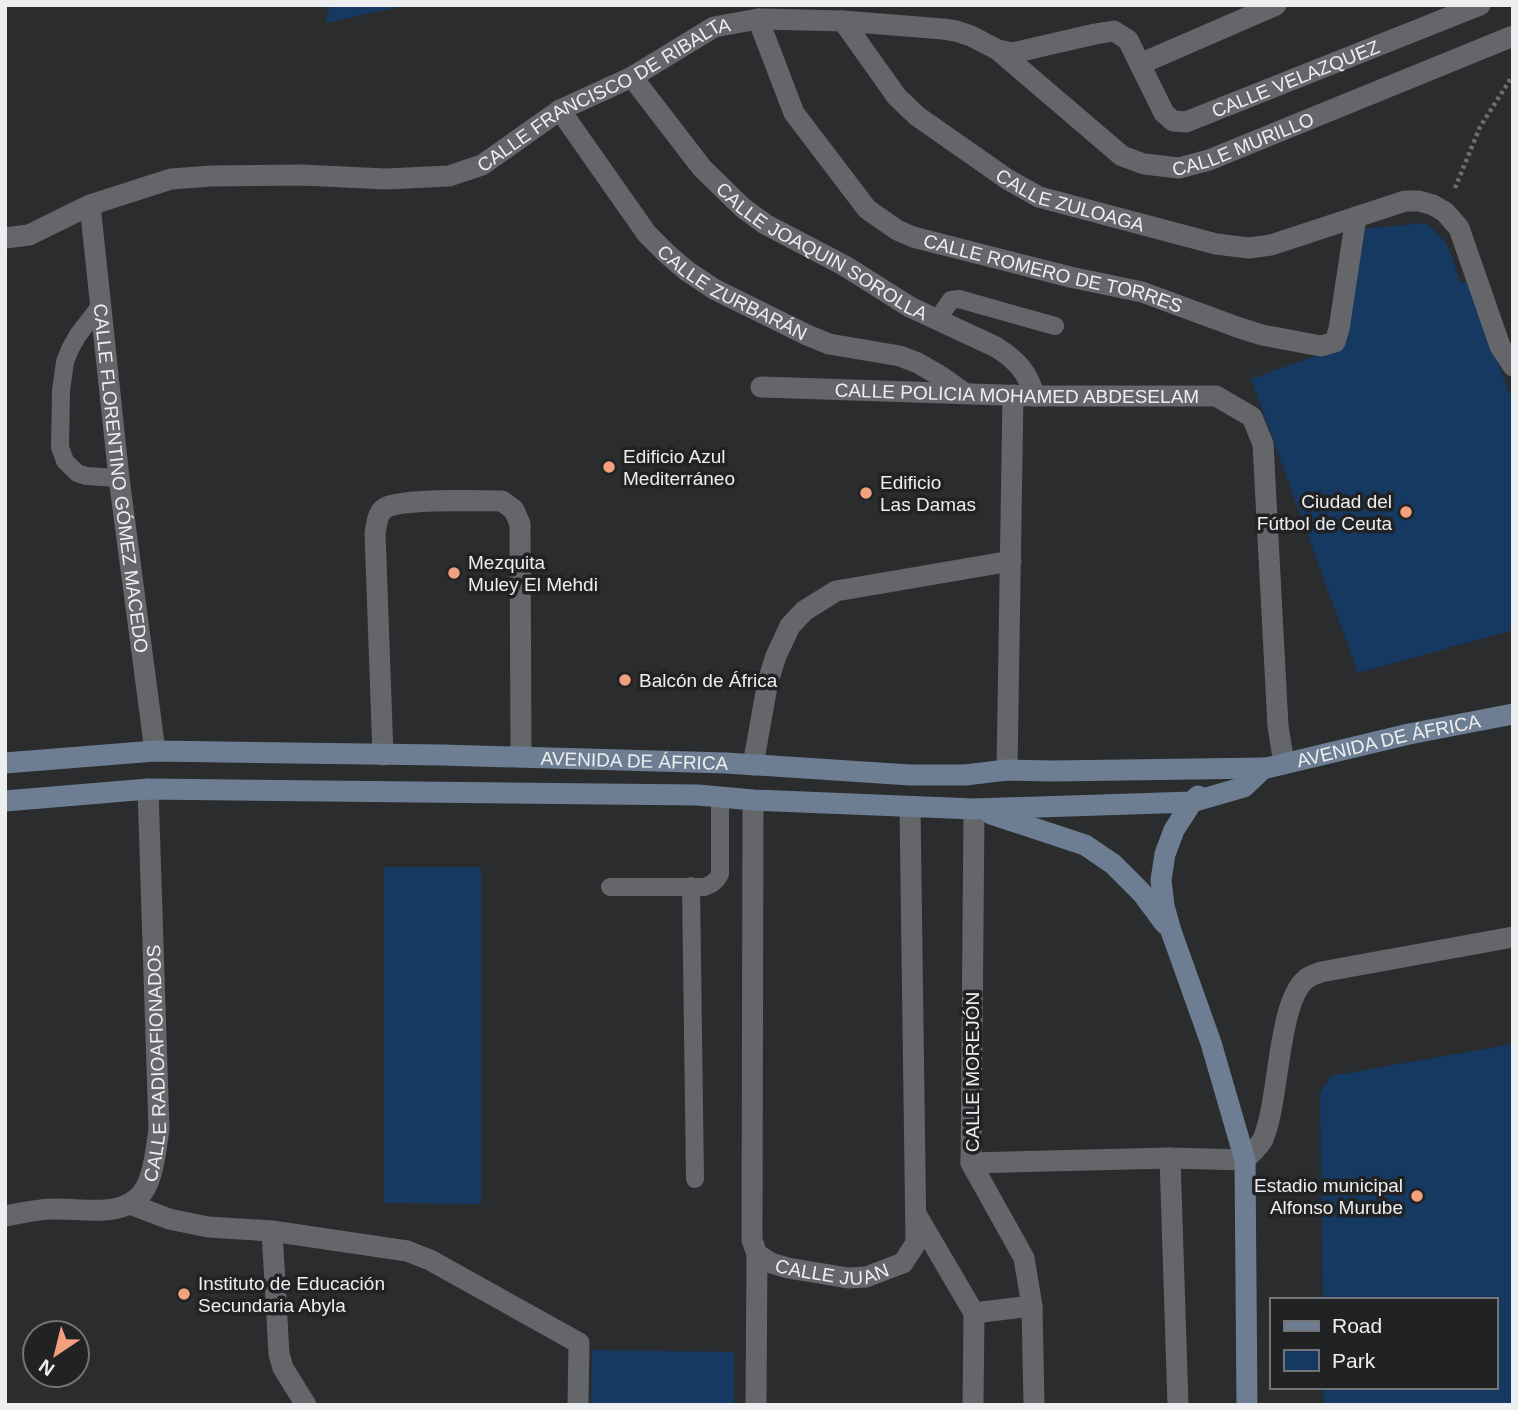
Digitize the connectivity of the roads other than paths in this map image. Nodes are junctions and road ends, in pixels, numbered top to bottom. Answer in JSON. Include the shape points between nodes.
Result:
{"nodes":[{"id":1,"x":1276,"y":5,"type":"edge"},
{"id":2,"x":1480,"y":5,"type":"edge"},
{"id":3,"x":758,"y":19,"type":"junction"},
{"id":4,"x":843,"y":21,"type":"junction"},
{"id":5,"x":1513,"y":36,"type":"edge"},
{"id":6,"x":998,"y":50,"type":"junction"},
{"id":7,"x":1140,"y":64,"type":"junction"},
{"id":8,"x":632,"y":77,"type":"junction"},
{"id":9,"x":560,"y":110,"type":"junction"},
{"id":10,"x":90,"y":205,"type":"junction"},
{"id":11,"x":1356,"y":217,"type":"junction"},
{"id":12,"x":5,"y":239,"type":"edge"},
{"id":13,"x":101,"y":305,"type":"junction"},
{"id":14,"x":937,"y":320,"type":"junction"},
{"id":15,"x":1055,"y":326,"type":"dead end"},
{"id":16,"x":1513,"y":366,"type":"edge"},
{"id":17,"x":761,"y":387,"type":"dead end"},
{"id":18,"x":963,"y":393,"type":"junction"},
{"id":19,"x":1013,"y":395,"type":"junction"},
{"id":20,"x":1035,"y":396,"type":"junction"},
{"id":21,"x":119,"y":478,"type":"junction"},
{"id":22,"x":1011,"y":561,"type":"junction"},
{"id":23,"x":1513,"y":714,"type":"edge"},
{"id":24,"x":155,"y":751,"type":"junction"},
{"id":25,"x":383,"y":755,"type":"junction"},
{"id":26,"x":521,"y":757,"type":"junction"},
{"id":27,"x":5,"y":763,"type":"edge"},
{"id":28,"x":753,"y":765,"type":"junction"},
{"id":29,"x":1274,"y":766,"type":"junction"},
{"id":30,"x":1007,"y":770,"type":"junction"},
{"id":31,"x":148,"y":789,"type":"junction"},
{"id":32,"x":720,"y":797,"type":"junction"},
{"id":33,"x":753,"y":800,"type":"junction"},
{"id":34,"x":5,"y":801,"type":"edge"},
{"id":35,"x":1192,"y":802,"type":"junction"},
{"id":36,"x":910,"y":807,"type":"junction"},
{"id":37,"x":974,"y":809,"type":"junction"},
{"id":38,"x":691,"y":886,"type":"junction"},
{"id":39,"x":610,"y":887,"type":"dead end"},
{"id":40,"x":1171,"y":931,"type":"junction"},
{"id":41,"x":1513,"y":937,"type":"edge"},
{"id":42,"x":1170,"y":1158,"type":"junction"},
{"id":43,"x":1245,"y":1160,"type":"junction"},
{"id":44,"x":971,"y":1163,"type":"junction"},
{"id":45,"x":695,"y":1180,"type":"dead end"},
{"id":46,"x":130,"y":1204,"type":"junction"},
{"id":47,"x":915,"y":1212,"type":"junction"},
{"id":48,"x":5,"y":1216,"type":"edge"},
{"id":49,"x":272,"y":1231,"type":"junction"},
{"id":50,"x":757,"y":1254,"type":"junction"},
{"id":51,"x":1032,"y":1306,"type":"junction"},
{"id":52,"x":974,"y":1313,"type":"junction"},
{"id":53,"x":306,"y":1405,"type":"edge"},
{"id":54,"x":578,"y":1405,"type":"edge"},
{"id":55,"x":756,"y":1405,"type":"edge"},
{"id":56,"x":973,"y":1405,"type":"edge"},
{"id":57,"x":1034,"y":1405,"type":"edge"},
{"id":58,"x":1178,"y":1405,"type":"edge"},
{"id":59,"x":1247,"y":1405,"type":"edge"}],
"edges":[{"from":1,"to":7,"type":"street"},
{"from":2,"to":7,"type":"street","name":"CALLE VELAZQUEZ","via":[[1186,122],[1173,121],[1164,113]]},
{"from":3,"to":4,"type":"street","name":"CALLE FRANCISCO DE RIBALTA"},
{"from":3,"to":8,"type":"street","name":"CALLE FRANCISCO DE RIBALTA","via":[[713,27]]},
{"from":3,"to":11,"type":"street","name":"CALLE ROMERO DE TORRES","via":[[794,113],[867,209],[913,237],[1142,292],[1262,335],[1321,346],[1335,342],[1339,329]]},
{"from":4,"to":6,"type":"street","name":"CALLE FRANCISCO DE RIBALTA","via":[[956,31]]},
{"from":4,"to":11,"type":"street","name":"CALLE ZULOAGA","via":[[906,107],[1039,197],[1216,244],[1249,248]]},
{"from":5,"to":6,"type":"street","name":"CALLE MURILLO","via":[[1209,160],[1179,168],[1122,156]]},
{"from":6,"to":7,"type":"street","name":"CALLE FRANCISCO DE RIBALTA","via":[[1013,53],[1114,31],[1128,40]]},
{"from":8,"to":9,"type":"street","name":"CALLE FRANCISCO DE RIBALTA"},
{"from":8,"to":14,"type":"street","name":"CALLE JOAQUIN SOROLLA","via":[[702,168],[742,207],[765,225]]},
{"from":9,"to":10,"type":"street","name":"CALLE FRANCISCO DE RIBALTA","via":[[482,165],[449,176],[171,179]]},
{"from":9,"to":18,"type":"street","name":"CALLE ZURBARÁN","via":[[647,234],[687,271],[807,335],[829,344],[900,356]]},
{"from":10,"to":12,"type":"street","name":"CALLE FRANCISCO DE RIBALTA","via":[[29,235]]},
{"from":10,"to":13,"type":"street","name":"CALLE FLORENTINO GÓMEZ MACEDO"},
{"from":11,"to":16,"type":"street","name":"CALLE ZULOAGA","via":[[1419,201],[1453,219],[1464,238],[1500,346]]},
{"from":13,"to":21,"type":"street","name":"CALLE FLORENTINO GÓMEZ MACEDO"},
{"from":13,"to":21,"type":"lane","via":[[65,362],[60,447],[77,473]]},
{"from":14,"to":15,"type":"lane","via":[[951,300],[959,299]]},
{"from":14,"to":20,"type":"street","name":"CALLE JOAQUIN SOROLLA","via":[[1008,355],[1029,378]]},
{"from":17,"to":18,"type":"street","name":"CALLE POLICIA MOHAMED ABDESELAM"},
{"from":18,"to":19,"type":"street","name":"CALLE POLICIA MOHAMED ABDESELAM"},
{"from":19,"to":20,"type":"street","name":"CALLE POLICIA MOHAMED ABDESELAM"},
{"from":19,"to":22,"type":"street"},
{"from":20,"to":29,"type":"street","name":"CALLE POLICIA MOHAMED ABDESELAM","via":[[1216,396],[1252,417],[1263,444],[1278,726]]},
{"from":21,"to":24,"type":"street","name":"CALLE FLORENTINO GÓMEZ MACEDO"},
{"from":22,"to":28,"type":"street","via":[[836,591],[804,611],[790,626],[776,656]]},
{"from":22,"to":30,"type":"street"},
{"from":23,"to":29,"type":"main road","name":"AVENIDA DE ÁFRICA"},
{"from":24,"to":25,"type":"main road","name":"AVENIDA DE ÁFRICA"},
{"from":24,"to":27,"type":"main road","name":"AVENIDA DE ÁFRICA"},
{"from":25,"to":26,"type":"main road","name":"AVENIDA DE ÁFRICA"},
{"from":25,"to":26,"type":"street","via":[[375,533],[379,516],[384,508],[402,503],[502,501],[514,510],[520,524]]},
{"from":26,"to":28,"type":"main road","name":"AVENIDA DE ÁFRICA"},
{"from":28,"to":30,"type":"main road","name":"AVENIDA DE ÁFRICA","via":[[910,775]]},
{"from":29,"to":30,"type":"main road","name":"AVENIDA DE ÁFRICA"},
{"from":29,"to":35,"type":"main road","name":"AVENIDA DE ÁFRICA","via":[[1216,778]]},
{"from":31,"to":32,"type":"main road","name":"AVENIDA DE ÁFRICA"},
{"from":31,"to":34,"type":"main road","name":"AVENIDA DE ÁFRICA"},
{"from":31,"to":46,"type":"street","name":"CALLE RADIOAFIONADOS","via":[[159,1129],[154,1165],[143,1192]]},
{"from":32,"to":33,"type":"main road","name":"AVENIDA DE ÁFRICA"},
{"from":32,"to":38,"type":"lane","via":[[720,874],[712,884]]},
{"from":33,"to":36,"type":"main road","name":"AVENIDA DE ÁFRICA"},
{"from":33,"to":50,"type":"street","name":"CALLE JUAN","via":[[751,1225]]},
{"from":35,"to":37,"type":"main road","name":"AVENIDA DE ÁFRICA"},
{"from":35,"to":40,"type":"main road","via":[[1165,854],[1161,880]]},
{"from":36,"to":37,"type":"main road","name":"AVENIDA DE ÁFRICA"},
{"from":36,"to":47,"type":"street","name":"CALLE JUAN"},
{"from":37,"to":40,"type":"main road","via":[[1085,845],[1113,864]]},
{"from":37,"to":44,"type":"street","name":"CALLE MOREJÓN"},
{"from":38,"to":39,"type":"lane"},
{"from":38,"to":45,"type":"lane"},
{"from":40,"to":43,"type":"main road","via":[[1211,1043]]},
{"from":41,"to":43,"type":"street","via":[[1306,978],[1287,1017],[1262,1142]]},
{"from":42,"to":43,"type":"street"},
{"from":42,"to":44,"type":"street"},
{"from":42,"to":58,"type":"street"},
{"from":43,"to":59,"type":"main road"},
{"from":44,"to":51,"type":"street","name":"CALLE MOREJÓN","via":[[1024,1258]]},
{"from":46,"to":48,"type":"street","name":"CALLE RADIOAFIONADOS","via":[[107,1210],[52,1209]]},
{"from":46,"to":49,"type":"street","via":[[208,1227]]},
{"from":47,"to":50,"type":"street","name":"CALLE JUAN","via":[[916,1243],[904,1263],[866,1277],[788,1268]]},
{"from":47,"to":52,"type":"street"},
{"from":49,"to":53,"type":"street","via":[[279,1354]]},
{"from":49,"to":54,"type":"street","via":[[407,1251],[567,1336],[579,1343]]},
{"from":50,"to":55,"type":"street"},
{"from":51,"to":52,"type":"street"},
{"from":51,"to":57,"type":"street","name":"CALLE MOREJÓN"},
{"from":52,"to":56,"type":"street"}]}
